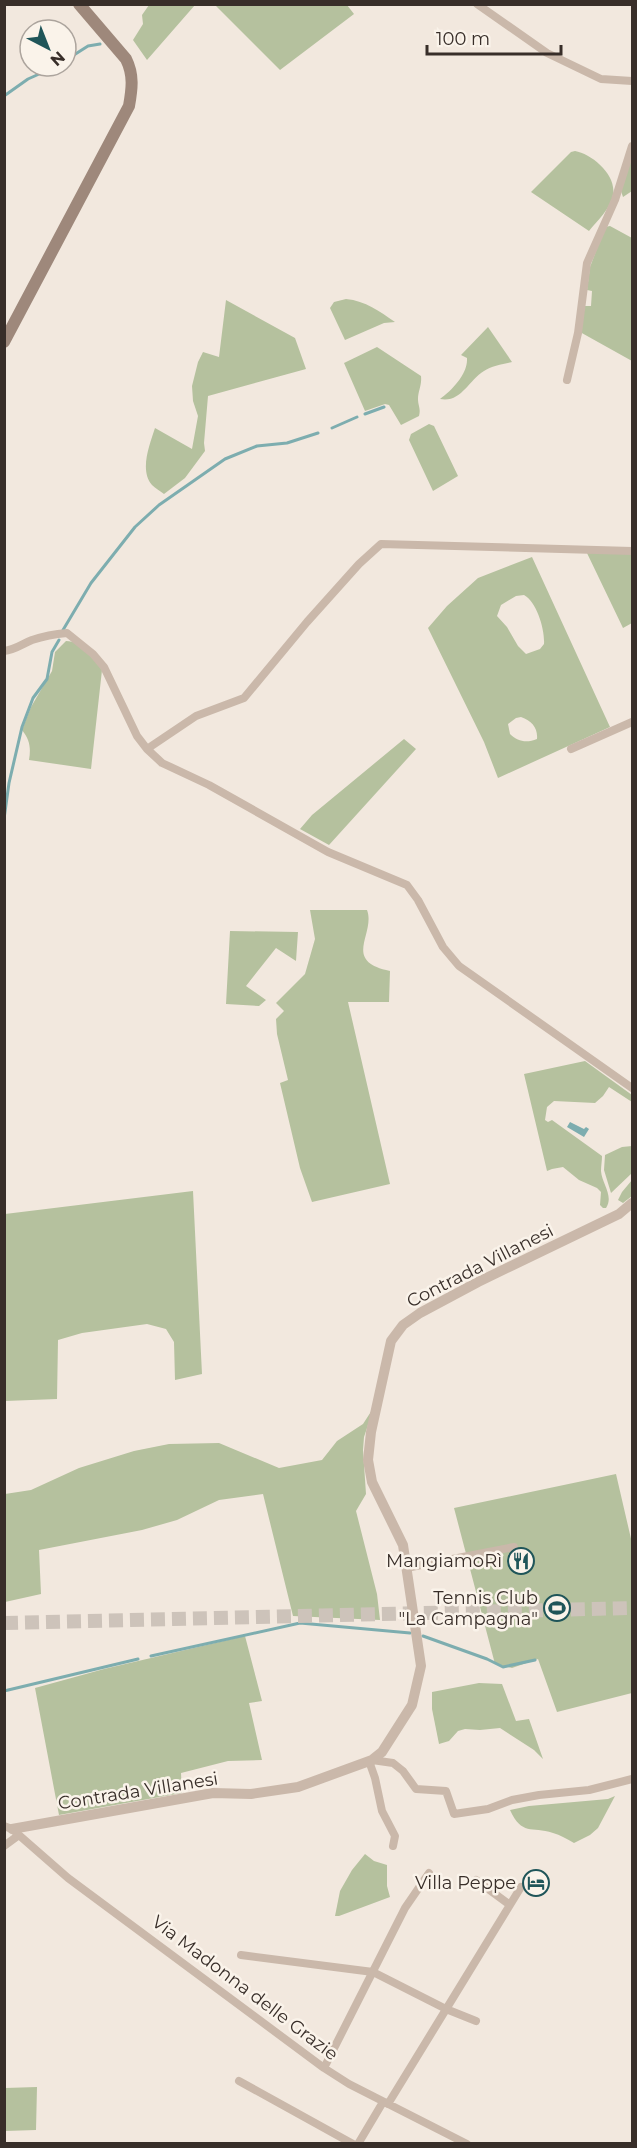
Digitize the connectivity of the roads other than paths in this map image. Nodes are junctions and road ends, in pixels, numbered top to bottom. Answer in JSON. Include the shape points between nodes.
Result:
{"nodes":[{"id":1,"x":79,"y":4,"type":"edge"},
{"id":2,"x":477,"y":4,"type":"edge"},
{"id":3,"x":633,"y":81,"type":"edge"},
{"id":4,"x":633,"y":146,"type":"edge"},
{"id":5,"x":4,"y":342,"type":"edge"},
{"id":6,"x":567,"y":380,"type":"dead end"},
{"id":7,"x":633,"y":551,"type":"edge"},
{"id":8,"x":4,"y":651,"type":"edge"},
{"id":9,"x":633,"y":722,"type":"edge"},
{"id":10,"x":147,"y":749,"type":"junction"},
{"id":11,"x":571,"y":749,"type":"dead end"},
{"id":12,"x":633,"y":1088,"type":"edge"},
{"id":13,"x":633,"y":1203,"type":"edge"},
{"id":14,"x":514,"y":1547,"type":"dead end"},
{"id":15,"x":406,"y":1568,"type":"junction"},
{"id":16,"x":371,"y":1761,"type":"junction"},
{"id":17,"x":633,"y":1779,"type":"edge"},
{"id":18,"x":12,"y":1830,"type":"edge"},
{"id":19,"x":4,"y":1846,"type":"edge"},
{"id":20,"x":393,"y":1846,"type":"dead end"},
{"id":21,"x":429,"y":1874,"type":"dead end"},
{"id":22,"x":476,"y":1880,"type":"dead end"},
{"id":23,"x":521,"y":1887,"type":"dead end"},
{"id":24,"x":510,"y":1905,"type":"junction"},
{"id":25,"x":241,"y":1955,"type":"dead end"},
{"id":26,"x":374,"y":1972,"type":"junction"},
{"id":27,"x":446,"y":2009,"type":"junction"},
{"id":28,"x":476,"y":2021,"type":"dead end"},
{"id":29,"x":324,"y":2068,"type":"junction"},
{"id":30,"x":239,"y":2081,"type":"dead end"},
{"id":31,"x":386,"y":2103,"type":"junction"},
{"id":32,"x":356,"y":2144,"type":"edge"},
{"id":33,"x":467,"y":2144,"type":"edge"}],
"edges":[{"from":1,"to":5,"type":"main road","via":[[126,59],[132,80],[131,97],[123,120]]},
{"from":2,"to":3,"type":"street","via":[[547,53],[601,79]]},
{"from":4,"to":6,"type":"street","via":[[615,200],[586,263],[578,333]]},
{"from":7,"to":10,"type":"street","via":[[381,544],[307,622],[244,698],[196,716]]},
{"from":8,"to":10,"type":"street","via":[[67,633],[104,667]]},
{"from":9,"to":11,"type":"street"},
{"from":10,"to":12,"type":"street","via":[[162,763],[328,852],[407,885],[442,947],[459,966]]},
{"from":13,"to":15,"type":"street","name":"Contrada Villanesi","via":[[619,1214],[420,1313],[403,1325],[391,1341],[368,1460],[372,1482],[403,1545]]},
{"from":14,"to":15,"type":"street"},
{"from":15,"to":16,"type":"street","name":"Contrada Villanesi","via":[[420,1674],[412,1705],[382,1752]]},
{"from":16,"to":17,"type":"street","via":[[393,1763],[416,1789],[446,1791],[454,1814],[539,1795],[589,1791]]},
{"from":16,"to":18,"type":"street","name":"Contrada Villanesi","via":[[298,1787],[251,1794],[213,1793]]},
{"from":16,"to":20,"type":"street","via":[[382,1811],[395,1836]]},
{"from":18,"to":19,"type":"street"},
{"from":18,"to":29,"type":"street","name":"Via Madonna delle Grazie","via":[[68,1878]]},
{"from":21,"to":26,"type":"street","via":[[405,1908]]},
{"from":22,"to":24,"type":"street"},
{"from":23,"to":24,"type":"street"},
{"from":24,"to":27,"type":"street"},
{"from":25,"to":26,"type":"street"},
{"from":26,"to":27,"type":"street"},
{"from":26,"to":29,"type":"street"},
{"from":27,"to":28,"type":"street"},
{"from":27,"to":31,"type":"street"},
{"from":29,"to":31,"type":"street","name":"Via Madonna delle Grazie"},
{"from":30,"to":32,"type":"street"},
{"from":31,"to":32,"type":"street"},
{"from":31,"to":33,"type":"street","name":"Via Madonna delle Grazie"}]}
